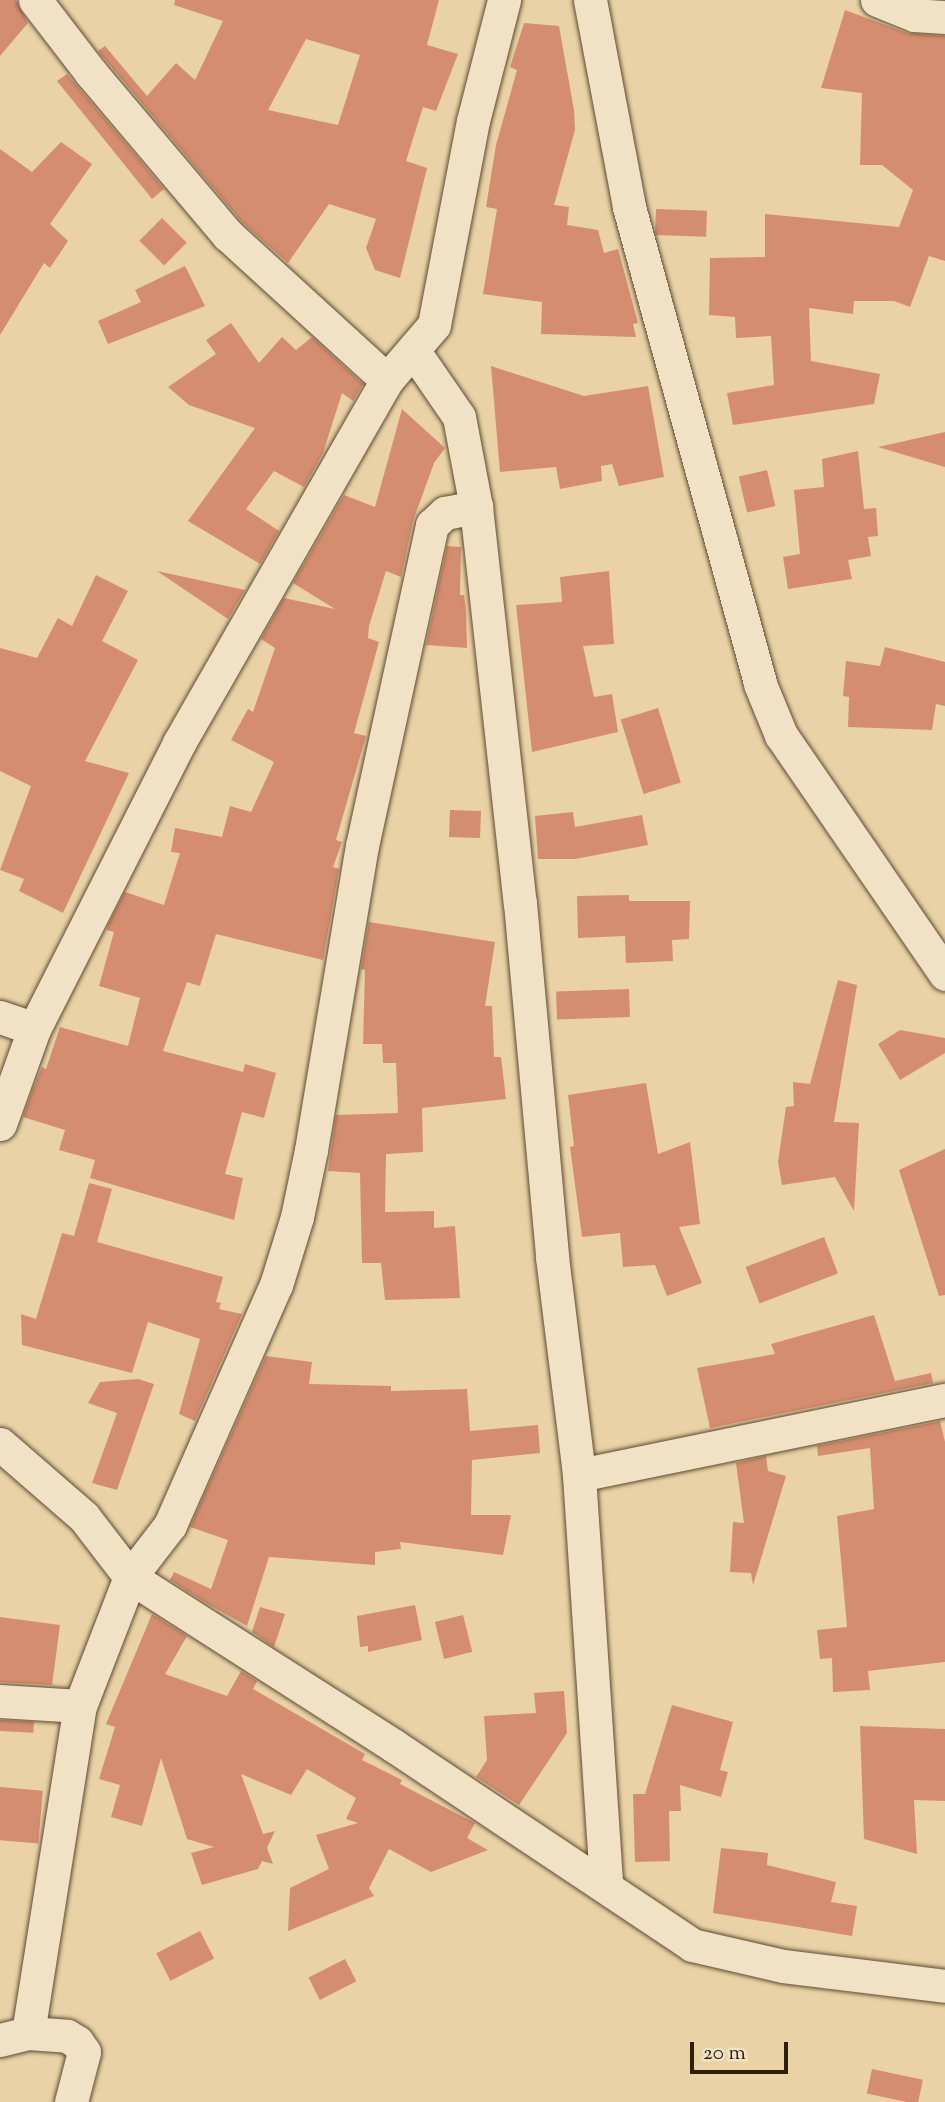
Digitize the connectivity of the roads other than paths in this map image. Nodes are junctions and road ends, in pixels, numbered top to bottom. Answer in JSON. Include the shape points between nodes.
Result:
{"nodes":[{"id":1,"x":35,"y":0,"type":"edge"},
{"id":2,"x":504,"y":0,"type":"edge"},
{"id":3,"x":590,"y":0,"type":"edge"},
{"id":4,"x":877,"y":0,"type":"edge"},
{"id":5,"x":945,"y":17,"type":"edge"},
{"id":6,"x":413,"y":350,"type":"junction"},
{"id":7,"x":387,"y":380,"type":"junction"},
{"id":8,"x":476,"y":507,"type":"junction"},
{"id":9,"x":945,"y":974,"type":"edge"},
{"id":10,"x":0,"y":1017,"type":"edge"},
{"id":11,"x":34,"y":1029,"type":"junction"},
{"id":12,"x":0,"y":1124,"type":"edge"},
{"id":13,"x":945,"y":1400,"type":"edge"},
{"id":14,"x":0,"y":1444,"type":"edge"},
{"id":15,"x":579,"y":1475,"type":"junction"},
{"id":16,"x":130,"y":1577,"type":"junction"},
{"id":17,"x":0,"y":1701,"type":"edge"},
{"id":18,"x":80,"y":1706,"type":"junction"},
{"id":19,"x":606,"y":1885,"type":"junction"},
{"id":20,"x":945,"y":1986,"type":"edge"},
{"id":21,"x":14,"y":2036,"type":"edge"},
{"id":22,"x":71,"y":2102,"type":"edge"}],
"edges":[{"from":1,"to":7,"type":"street","via":[[228,235]]},
{"from":2,"to":6,"type":"street","via":[[473,121],[434,325]]},
{"from":3,"to":9,"type":"street","via":[[629,207],[760,684],[781,735]]},
{"from":4,"to":5,"type":"street","via":[[914,15]]},
{"from":6,"to":7,"type":"street"},
{"from":6,"to":8,"type":"street","via":[[460,417]]},
{"from":7,"to":11,"type":"street","via":[[179,743]]},
{"from":8,"to":15,"type":"street","via":[[521,916],[552,1257]]},
{"from":8,"to":16,"type":"street","via":[[445,513],[432,525],[362,846],[312,1150],[283,1262],[170,1525]]},
{"from":10,"to":11,"type":"street"},
{"from":11,"to":12,"type":"street"},
{"from":13,"to":15,"type":"street"},
{"from":14,"to":16,"type":"street","via":[[84,1517]]},
{"from":15,"to":19,"type":"street"},
{"from":16,"to":18,"type":"street"},
{"from":16,"to":19,"type":"street"},
{"from":17,"to":18,"type":"street"},
{"from":18,"to":21,"type":"street"},
{"from":19,"to":20,"type":"street","via":[[692,1945],[783,1966]]},
{"from":21,"to":22,"type":"street","via":[[67,2036],[84,2052]]}]}
